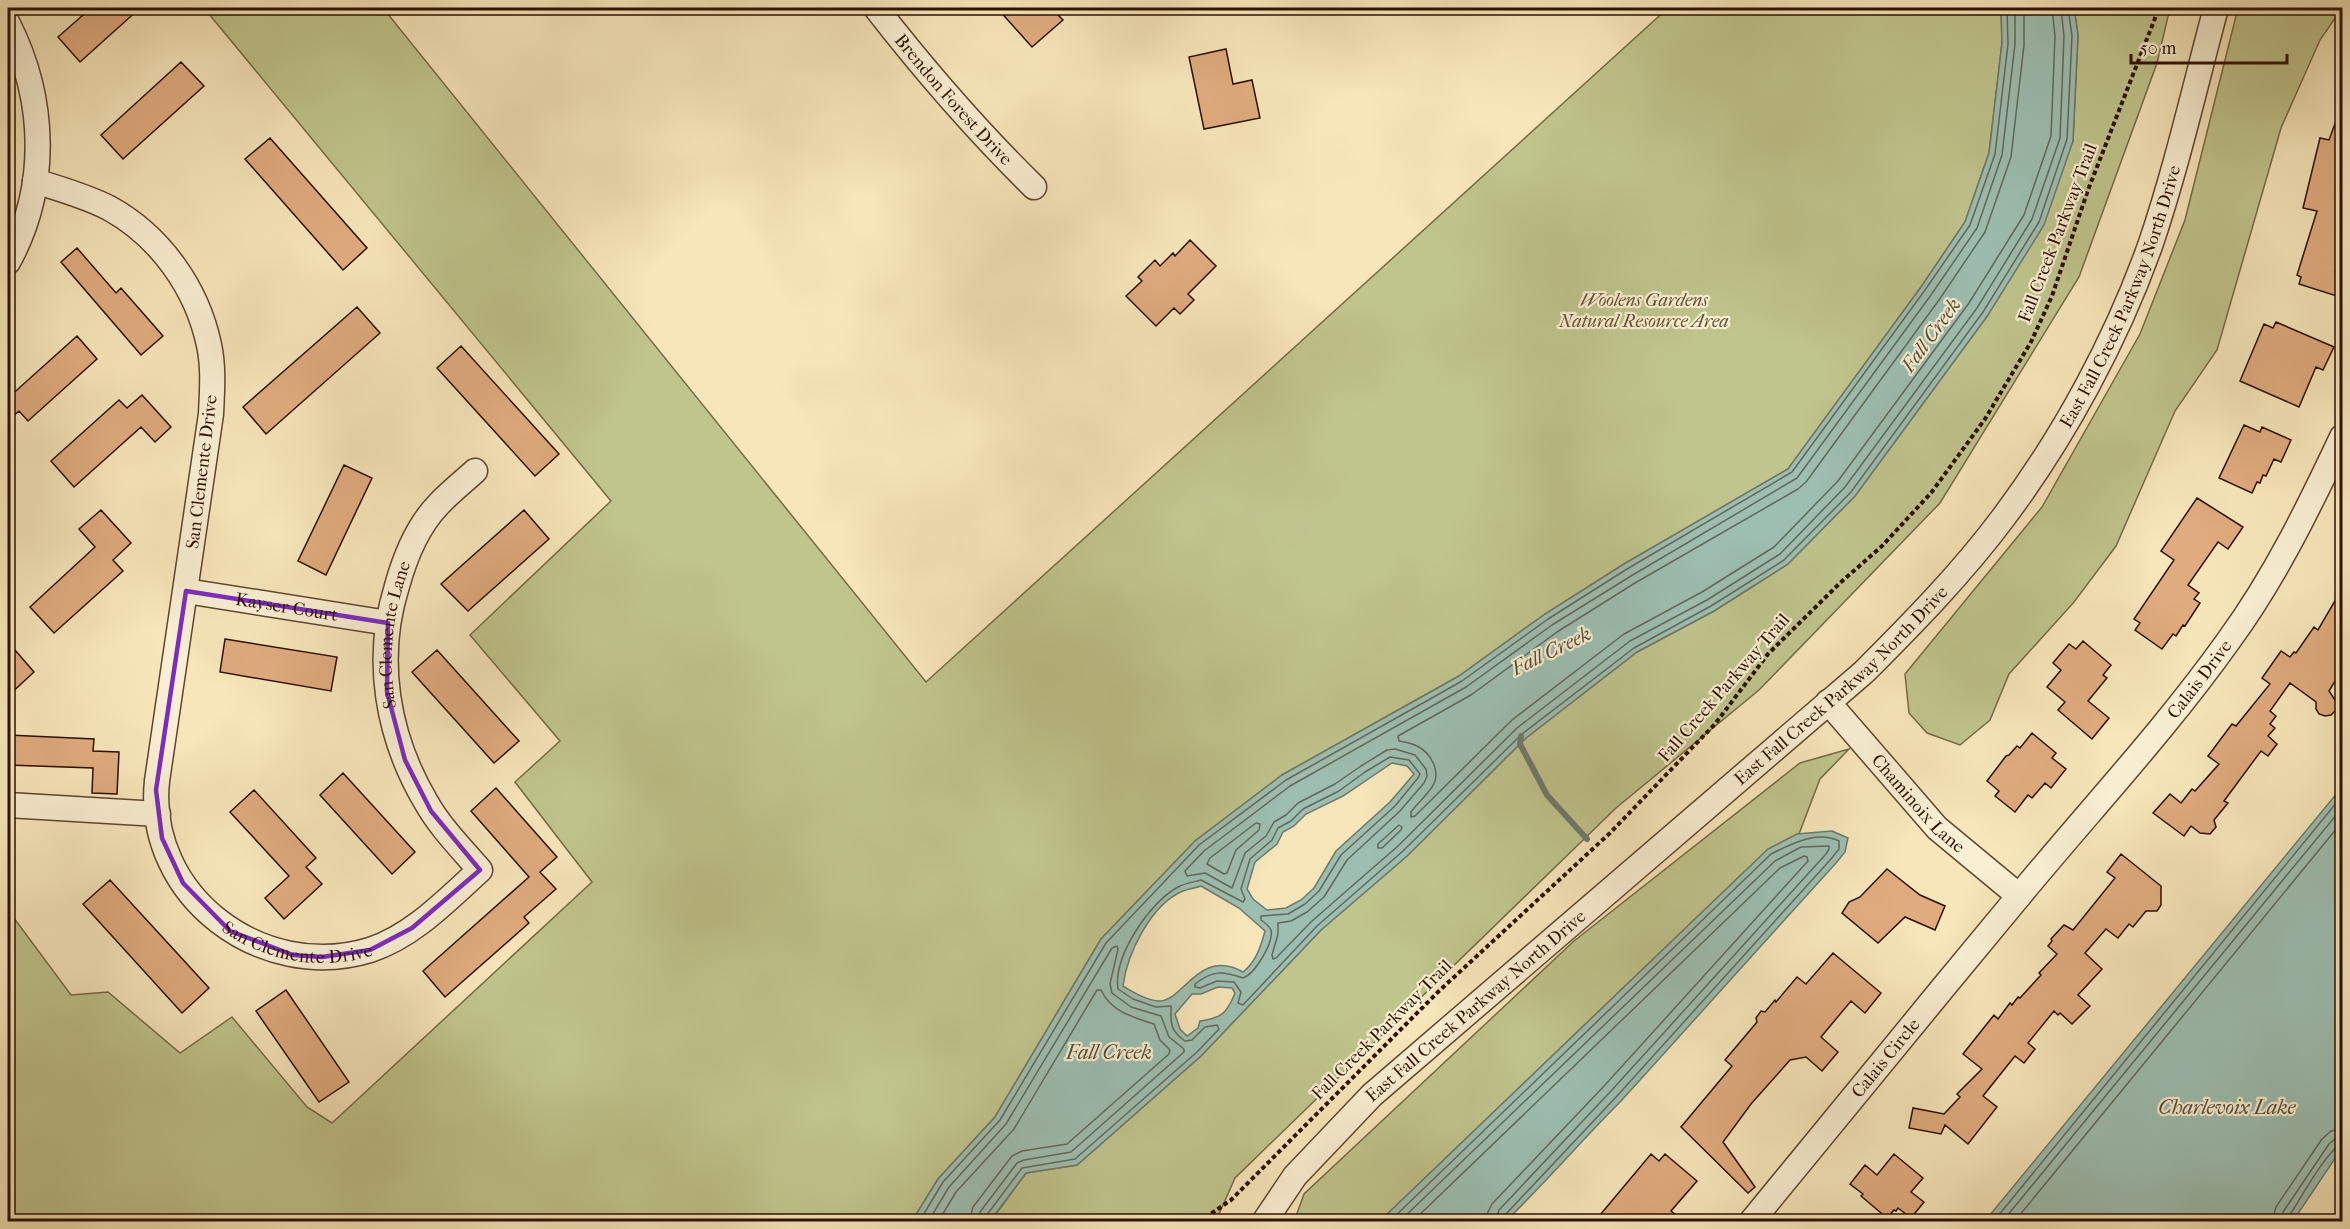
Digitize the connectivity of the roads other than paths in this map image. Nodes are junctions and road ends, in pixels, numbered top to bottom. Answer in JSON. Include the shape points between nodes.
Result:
{"nodes":[{"id":1,"x":876,"y":8,"type":"edge"},
{"id":2,"x":2216,"y":8,"type":"edge"},
{"id":3,"x":8,"y":24,"type":"edge"},
{"id":4,"x":35,"y":181,"type":"junction"},
{"id":5,"x":1034,"y":187,"type":"dead end"},
{"id":6,"x":8,"y":262,"type":"edge"},
{"id":7,"x":2343,"y":437,"type":"edge"},
{"id":8,"x":475,"y":471,"type":"dead end"},
{"id":9,"x":186,"y":591,"type":"junction"},
{"id":10,"x":388,"y":623,"type":"junction"},
{"id":11,"x":1828,"y":702,"type":"junction"},
{"id":12,"x":8,"y":805,"type":"edge"},
{"id":13,"x":158,"y":814,"type":"junction"},
{"id":14,"x":480,"y":870,"type":"joint"},
{"id":15,"x":2019,"y":896,"type":"junction"},
{"id":16,"x":1264,"y":1221,"type":"edge"},
{"id":17,"x":1752,"y":1221,"type":"edge"}],
"edges":[{"from":1,"to":5,"type":"street","name":"Brendon Forest Drive","via":[[934,81]]},
{"from":2,"to":11,"type":"street","name":"East Fall Creek Parkway North Drive","via":[[2176,164],[2151,243],[2128,301],[2081,397],[2014,503],[1977,551],[1913,624]]},
{"from":3,"to":4,"type":"street","via":[[28,74],[36,112]]},
{"from":4,"to":6,"type":"street","via":[[20,237]]},
{"from":4,"to":9,"type":"street","name":"San Clemente Drive","via":[[89,199],[131,223],[179,273],[200,316],[209,346],[213,394]]},
{"from":7,"to":15,"type":"street","name":"Calais Drive","via":[[2301,524],[2229,641],[2188,696]]},
{"from":8,"to":10,"type":"street","name":"San Clemente Lane","via":[[437,505],[410,547]]},
{"from":9,"to":10,"type":"street","name":"Kayser Court"},
{"from":9,"to":13,"type":"street","name":"San Clemente Drive","via":[[157,781]]},
{"from":10,"to":14,"type":"street","name":"San Clemente Lane","via":[[387,692],[405,760],[431,811]]},
{"from":11,"to":15,"type":"street","name":"Chaminoix Lane","via":[[1937,828]]},
{"from":11,"to":16,"type":"street","name":"East Fall Creek Parkway North Drive","via":[[1372,1095],[1295,1176]]},
{"from":12,"to":13,"type":"street"},
{"from":13,"to":14,"type":"street","name":"San Clemente Drive","via":[[173,866],[208,913],[238,936],[293,955],[341,956],[388,943],[428,916]]},
{"from":15,"to":17,"type":"street","name":"Calais Circle"}]}
